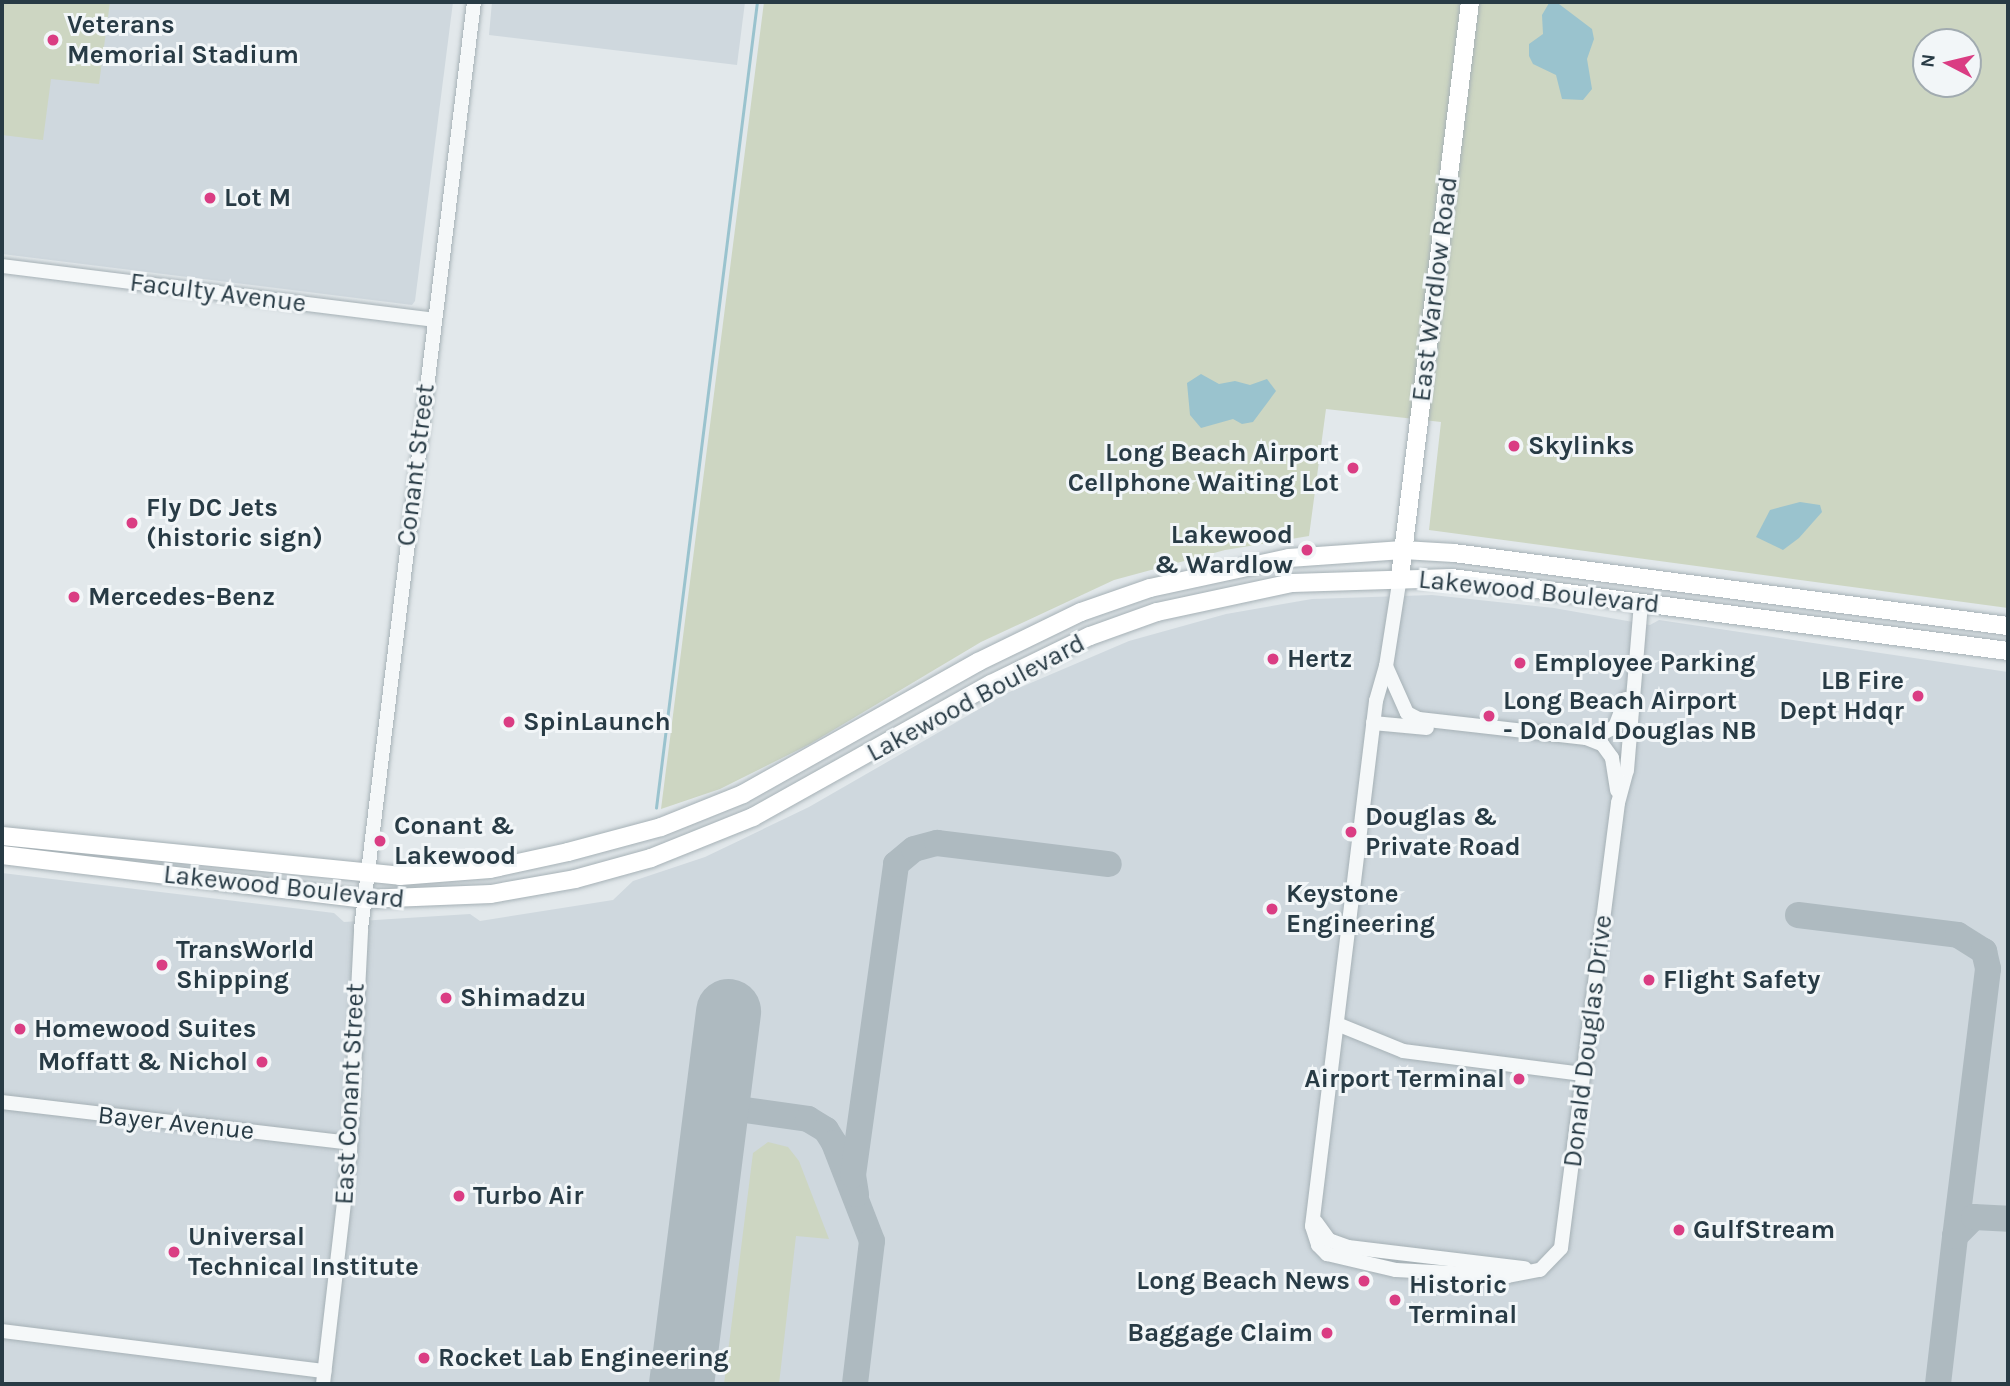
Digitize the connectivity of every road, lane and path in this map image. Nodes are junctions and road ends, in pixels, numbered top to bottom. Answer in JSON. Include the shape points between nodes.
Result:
{"nodes":[{"id":1,"x":474,"y":2,"type":"edge"},
{"id":2,"x":1469,"y":2,"type":"edge"},
{"id":3,"x":2,"y":266,"type":"edge"},
{"id":4,"x":433,"y":320,"type":"junction"},
{"id":5,"x":1403,"y":550,"type":"junction"},
{"id":6,"x":1400,"y":577,"type":"junction"},
{"id":7,"x":1641,"y":603,"type":"junction"},
{"id":8,"x":2008,"y":626,"type":"edge"},
{"id":9,"x":2003,"y":647,"type":"edge"},
{"id":10,"x":1386,"y":666,"type":"junction"},
{"id":11,"x":1633,"y":678,"type":"junction"},
{"id":12,"x":1373,"y":723,"type":"junction"},
{"id":13,"x":1456,"y":725,"type":"junction"},
{"id":14,"x":1592,"y":739,"type":"junction"},
{"id":15,"x":1618,"y":803,"type":"junction"},
{"id":16,"x":644,"y":832,"type":"junction"},
{"id":17,"x":2,"y":836,"type":"edge"},
{"id":18,"x":2,"y":855,"type":"edge"},
{"id":19,"x":651,"y":858,"type":"junction"},
{"id":20,"x":368,"y":875,"type":"junction"},
{"id":21,"x":365,"y":899,"type":"junction"},
{"id":22,"x":361,"y":929,"type":"joint"},
{"id":23,"x":1337,"y":1024,"type":"junction"},
{"id":24,"x":1583,"y":1074,"type":"junction"},
{"id":25,"x":2,"y":1102,"type":"edge"},
{"id":26,"x":350,"y":1143,"type":"junction"},
{"id":27,"x":2,"y":1331,"type":"edge"},
{"id":28,"x":324,"y":1378,"type":"edge"}],
"edges":[{"from":1,"to":4,"type":"street","name":"Conant Street"},
{"from":2,"to":5,"type":"main road","name":"East Wardlow Road"},
{"from":3,"to":4,"type":"street","name":"Faculty Avenue"},
{"from":4,"to":20,"type":"street","name":"Conant Street"},
{"from":5,"to":6,"type":"main road","name":"East Wardlow Road"},
{"from":5,"to":8,"type":"main road","name":"Lakewood Boulevard","via":[[1506,558]]},
{"from":5,"to":16,"type":"main road","name":"Lakewood Boulevard","via":[[1289,558],[1229,568],[1081,612],[978,662],[794,769]]},
{"from":6,"to":7,"type":"main road","name":"Lakewood Boulevard","via":[[1490,582]]},
{"from":6,"to":10,"type":"street","name":"Donald Douglas Drive"},
{"from":6,"to":19,"type":"main road","name":"Lakewood Boulevard","via":[[1292,583],[1234,593],[1157,612],[1090,636],[991,684],[753,817]]},
{"from":7,"to":9,"type":"main road","name":"Lakewood Boulevard"},
{"from":7,"to":11,"type":"street"},
{"from":10,"to":12,"type":"street","name":"Donald Douglas Drive"},
{"from":10,"to":13,"type":"street","via":[[1407,713]]},
{"from":11,"to":14,"type":"street","via":[[1615,727]]},
{"from":11,"to":15,"type":"street","via":[[1634,704]]},
{"from":12,"to":13,"type":"street","via":[[1435,729]]},
{"from":12,"to":23,"type":"street","name":"Donald Douglas Drive"},
{"from":13,"to":14,"type":"street"},
{"from":14,"to":15,"type":"street","via":[[1612,758]]},
{"from":15,"to":24,"type":"street","name":"Donald Douglas Drive"},
{"from":16,"to":19,"type":"main road"},
{"from":16,"to":20,"type":"main road","name":"Lakewood Boulevard","via":[[490,869]]},
{"from":17,"to":20,"type":"main road","name":"Lakewood Boulevard"},
{"from":18,"to":21,"type":"main road","name":"Lakewood Boulevard"},
{"from":19,"to":21,"type":"main road","name":"Lakewood Boulevard","via":[[532,888],[413,900]]},
{"from":20,"to":21,"type":"street","name":"Conant Street"},
{"from":21,"to":22,"type":"street","name":"Conant Street"},
{"from":22,"to":26,"type":"street","name":"East Conant Street"},
{"from":23,"to":24,"type":"street","via":[[1403,1051]]},
{"from":23,"to":24,"type":"street","name":"Donald Douglas Drive","via":[[1313,1215],[1318,1245],[1335,1258],[1382,1269],[1461,1276],[1508,1276],[1540,1270],[1561,1248]]},
{"from":25,"to":26,"type":"street","name":"Bayer Avenue"},
{"from":26,"to":28,"type":"street","name":"East Conant Street"},
{"from":27,"to":28,"type":"street"}]}
